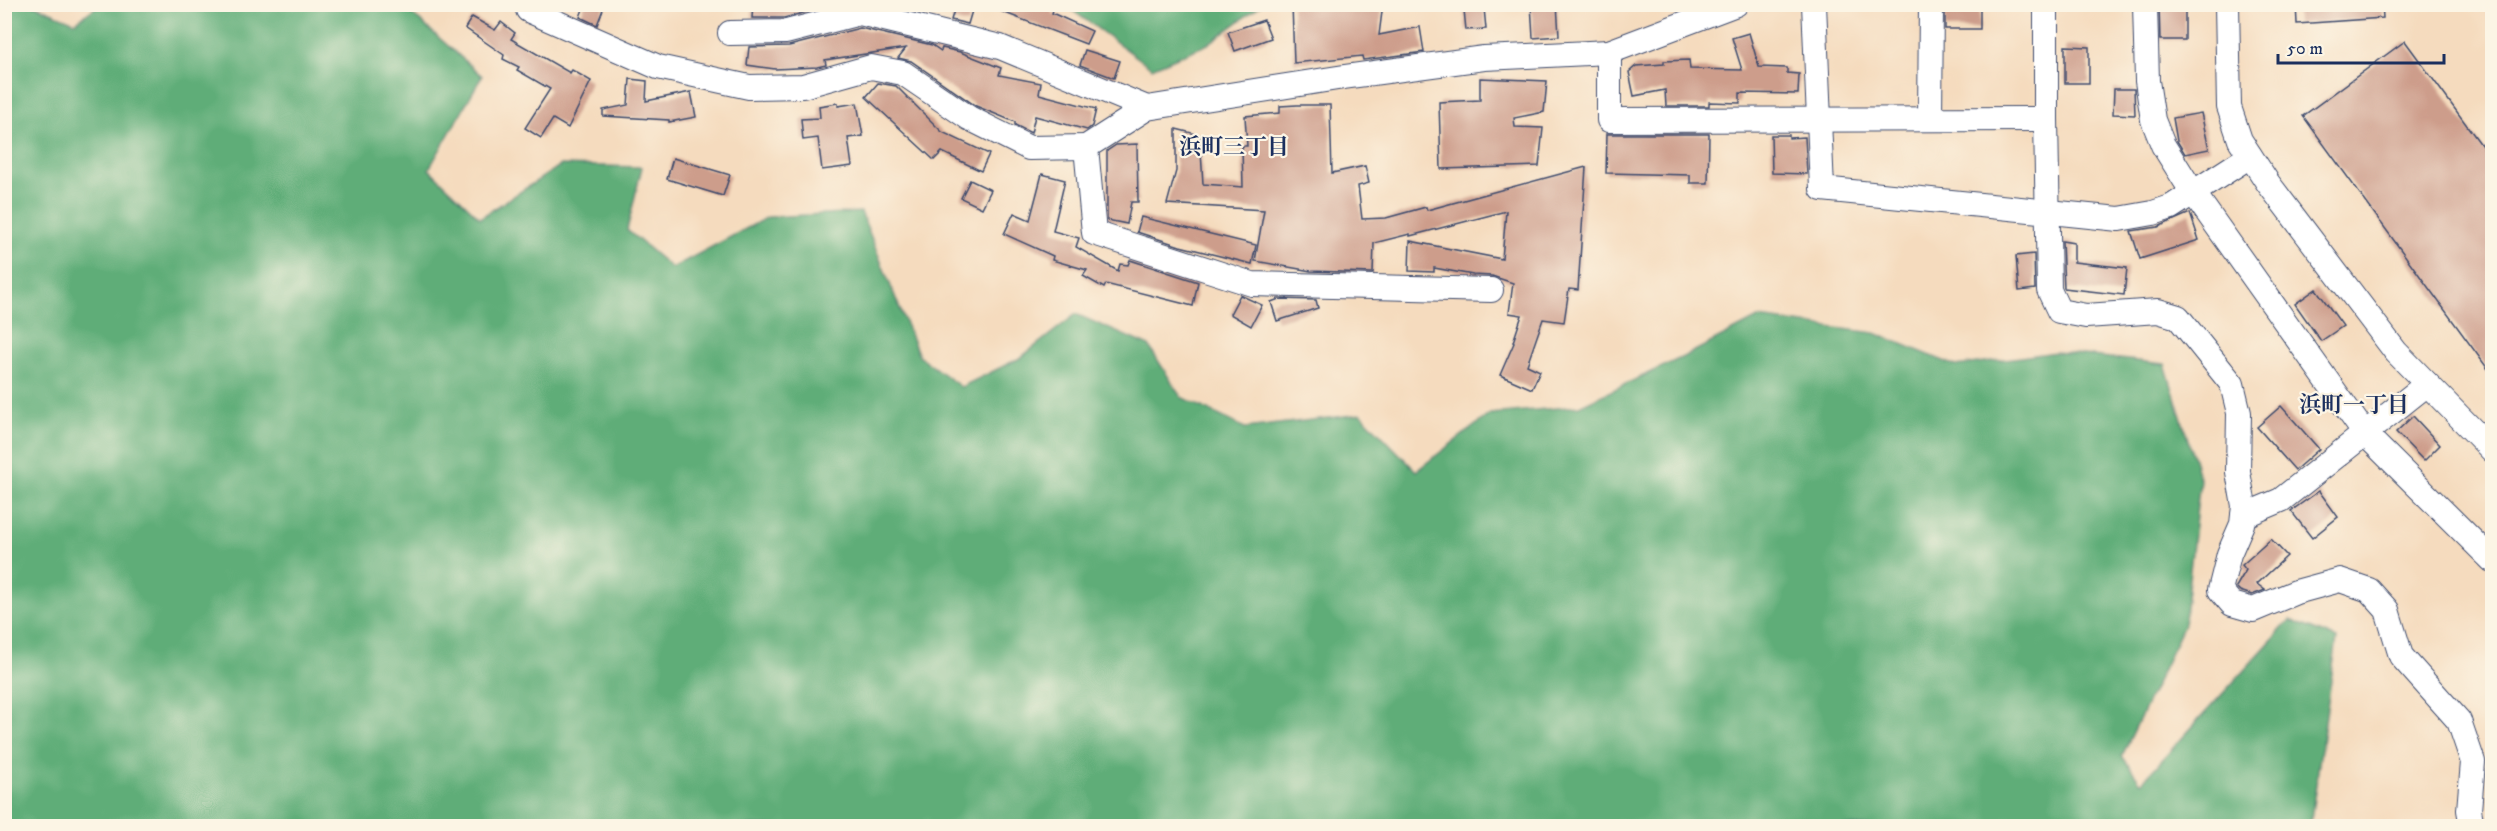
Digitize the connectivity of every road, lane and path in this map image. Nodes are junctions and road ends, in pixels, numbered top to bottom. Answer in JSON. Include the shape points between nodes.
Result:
{"nodes":[{"id":1,"x":14,"y":4,"type":"edge"},
{"id":2,"x":1736,"y":4,"type":"edge"},
{"id":3,"x":1814,"y":4,"type":"edge"},
{"id":4,"x":1931,"y":4,"type":"edge"},
{"id":5,"x":2046,"y":4,"type":"edge"},
{"id":6,"x":2145,"y":4,"type":"edge"},
{"id":7,"x":2227,"y":4,"type":"edge"},
{"id":8,"x":528,"y":9,"type":"dead end"},
{"id":9,"x":4,"y":13,"type":"edge"},
{"id":10,"x":730,"y":33,"type":"dead end"},
{"id":11,"x":1609,"y":52,"type":"junction"},
{"id":12,"x":1147,"y":108,"type":"junction"},
{"id":13,"x":1818,"y":118,"type":"junction"},
{"id":14,"x":1930,"y":119,"type":"junction"},
{"id":15,"x":2046,"y":119,"type":"junction"},
{"id":16,"x":1086,"y":147,"type":"junction"},
{"id":17,"x":2250,"y":156,"type":"junction"},
{"id":18,"x":2194,"y":193,"type":"junction"},
{"id":19,"x":2048,"y":211,"type":"junction"},
{"id":20,"x":1491,"y":291,"type":"dead end"},
{"id":21,"x":2427,"y":384,"type":"junction"},
{"id":22,"x":2365,"y":434,"type":"junction"},
{"id":23,"x":2493,"y":450,"type":"edge"},
{"id":24,"x":2243,"y":516,"type":"junction"},
{"id":25,"x":2493,"y":560,"type":"edge"},
{"id":26,"x":2472,"y":826,"type":"edge"}],
"edges":[{"from":1,"to":9,"type":"path"},
{"from":2,"to":11,"type":"street"},
{"from":3,"to":13,"type":"street"},
{"from":4,"to":14,"type":"street"},
{"from":5,"to":15,"type":"street"},
{"from":6,"to":18,"type":"street","via":[[2147,81],[2153,120],[2163,145]]},
{"from":7,"to":17,"type":"street","via":[[2229,107]]},
{"from":8,"to":16,"type":"street","via":[[658,67],[749,87],[803,86],[870,67],[903,73],[969,118],[1029,148]]},
{"from":10,"to":12,"type":"street","via":[[786,32],[860,13],[1000,47]]},
{"from":11,"to":12,"type":"street","via":[[1484,58]]},
{"from":11,"to":13,"type":"street","via":[[1609,120]]},
{"from":12,"to":16,"type":"street"},
{"from":13,"to":14,"type":"street"},
{"from":13,"to":19,"type":"street","via":[[1822,189]]},
{"from":14,"to":15,"type":"street"},
{"from":15,"to":19,"type":"street"},
{"from":16,"to":20,"type":"street","via":[[1094,232],[1252,284]]},
{"from":17,"to":18,"type":"street"},
{"from":17,"to":21,"type":"street","via":[[2396,352]]},
{"from":18,"to":19,"type":"street","via":[[2171,207],[2119,219]]},
{"from":18,"to":22,"type":"street"},
{"from":19,"to":24,"type":"street","via":[[2049,290],[2059,311],[2086,316],[2158,311],[2178,317],[2232,384],[2239,412],[2238,472]]},
{"from":21,"to":22,"type":"street"},
{"from":21,"to":23,"type":"street"},
{"from":22,"to":24,"type":"street","via":[[2281,500]]},
{"from":22,"to":25,"type":"street"},
{"from":24,"to":26,"type":"street","via":[[2220,590],[2232,604],[2253,610],[2340,580],[2369,590],[2387,610],[2401,656],[2459,722],[2473,762],[2469,810]]}]}
